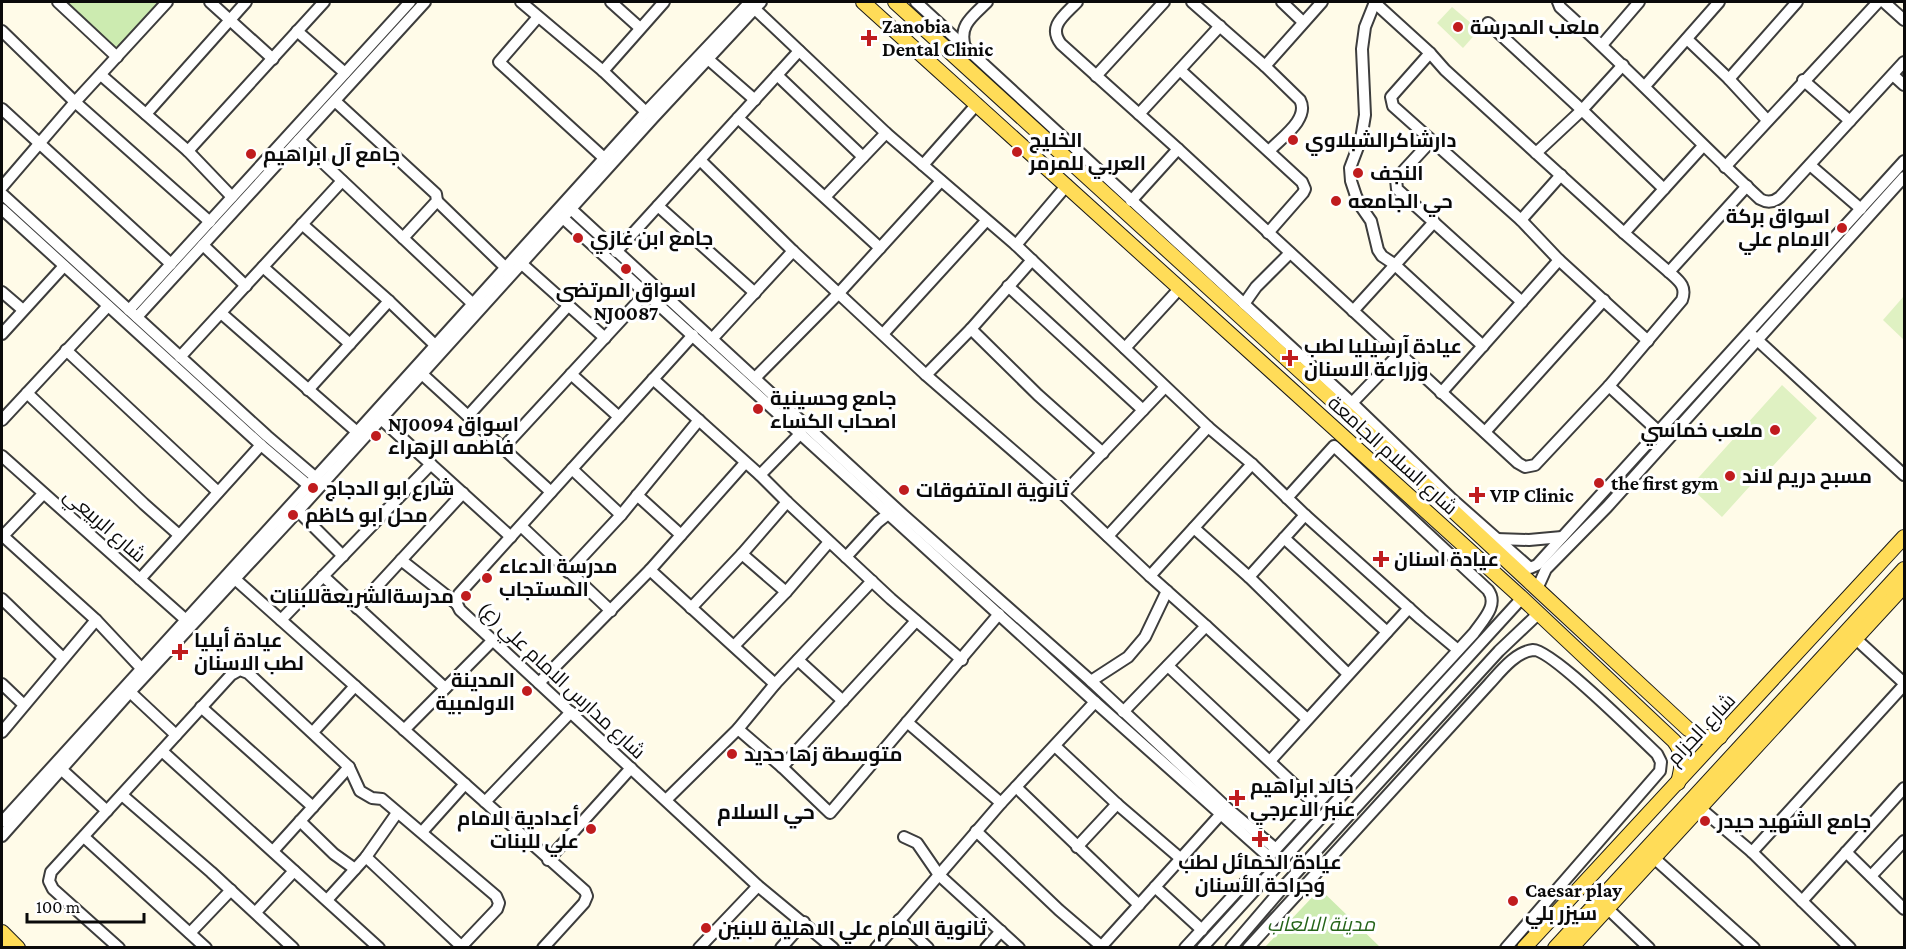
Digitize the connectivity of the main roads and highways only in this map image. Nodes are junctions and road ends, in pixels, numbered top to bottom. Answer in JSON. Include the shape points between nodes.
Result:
{"nodes":[{"id":1,"x":862,"y":2,"type":"edge"},
{"id":2,"x":895,"y":2,"type":"edge"},
{"id":3,"x":1053,"y":145,"type":"junction"},
{"id":4,"x":1039,"y":160,"type":"junction"},
{"id":5,"x":1073,"y":164,"type":"junction"},
{"id":6,"x":1064,"y":183,"type":"junction"},
{"id":7,"x":1320,"y":390,"type":"junction"},
{"id":8,"x":1309,"y":404,"type":"junction"},
{"id":9,"x":1347,"y":406,"type":"junction"},
{"id":10,"x":1330,"y":424,"type":"junction"},
{"id":11,"x":1436,"y":495,"type":"junction"},
{"id":12,"x":1453,"y":500,"type":"road end"},
{"id":13,"x":1905,"y":537,"type":"edge"},
{"id":14,"x":1905,"y":569,"type":"edge"},
{"id":15,"x":1904,"y":589,"type":"edge"},
{"id":16,"x":1884,"y":592,"type":"junction"},
{"id":17,"x":1851,"y":635,"type":"junction"},
{"id":18,"x":1667,"y":709,"type":"junction"},
{"id":19,"x":1655,"y":723,"type":"junction"},
{"id":20,"x":1720,"y":737,"type":"junction"},
{"id":21,"x":1678,"y":783,"type":"junction"},
{"id":22,"x":1603,"y":904,"type":"junction"},
{"id":23,"x":2,"y":932,"type":"edge"},
{"id":24,"x":18,"y":948,"type":"edge"},
{"id":25,"x":1524,"y":948,"type":"edge"},
{"id":26,"x":1555,"y":948,"type":"edge"},
{"id":27,"x":1571,"y":948,"type":"edge"}],
"edges":[{"from":1,"to":4,"type":"main road","name":"شارع السلام الجامعة"},
{"from":2,"to":3,"type":"main road","name":"شارع السلام الجامعة"},
{"from":3,"to":4,"type":"main road","via":[[1048,158]]},
{"from":3,"to":5,"type":"main road","name":"شارع السلام الجامعة"},
{"from":4,"to":6,"type":"main road","name":"شارع السلام الجامعة"},
{"from":5,"to":6,"type":"main road","via":[[1063,169]]},
{"from":5,"to":7,"type":"main road","name":"شارع السلام الجامعة","via":[[1200,271]]},
{"from":6,"to":8,"type":"main road","name":"شارع السلام الجامعة"},
{"from":7,"to":8,"type":"main road","via":[[1319,398]]},
{"from":7,"to":9,"type":"main road","name":"شارع السلام الجامعة"},
{"from":8,"to":10,"type":"main road","name":"شارع السلام الجامعة"},
{"from":9,"to":10,"type":"main road","via":[[1330,415]]},
{"from":9,"to":11,"type":"main road","name":"شارع السلام الجامعة"},
{"from":10,"to":19,"type":"main road","name":"شارع السلام الجامعة"},
{"from":11,"to":12,"type":"main road"},
{"from":11,"to":18,"type":"main road","name":"شارع السلام الجامعة"},
{"from":13,"to":20,"type":"main road","name":"شارع الحزام"},
{"from":14,"to":16,"type":"main road"},
{"from":15,"to":16,"type":"main road"},
{"from":15,"to":17,"type":"main road"},
{"from":16,"to":17,"type":"main road"},
{"from":17,"to":22,"type":"main road"},
{"from":18,"to":19,"type":"main road"},
{"from":18,"to":20,"type":"main road","name":"شارع السلام الجامعة","via":[[1695,734]]},
{"from":19,"to":21,"type":"main road","name":"شارع السلام الجامعة","via":[[1682,754]]},
{"from":20,"to":21,"type":"main road","name":"شارع الحزام"},
{"from":21,"to":25,"type":"main road","name":"شارع الحزام"},
{"from":22,"to":26,"type":"main road"},
{"from":22,"to":27,"type":"main road"},
{"from":23,"to":24,"type":"main road"}]}
